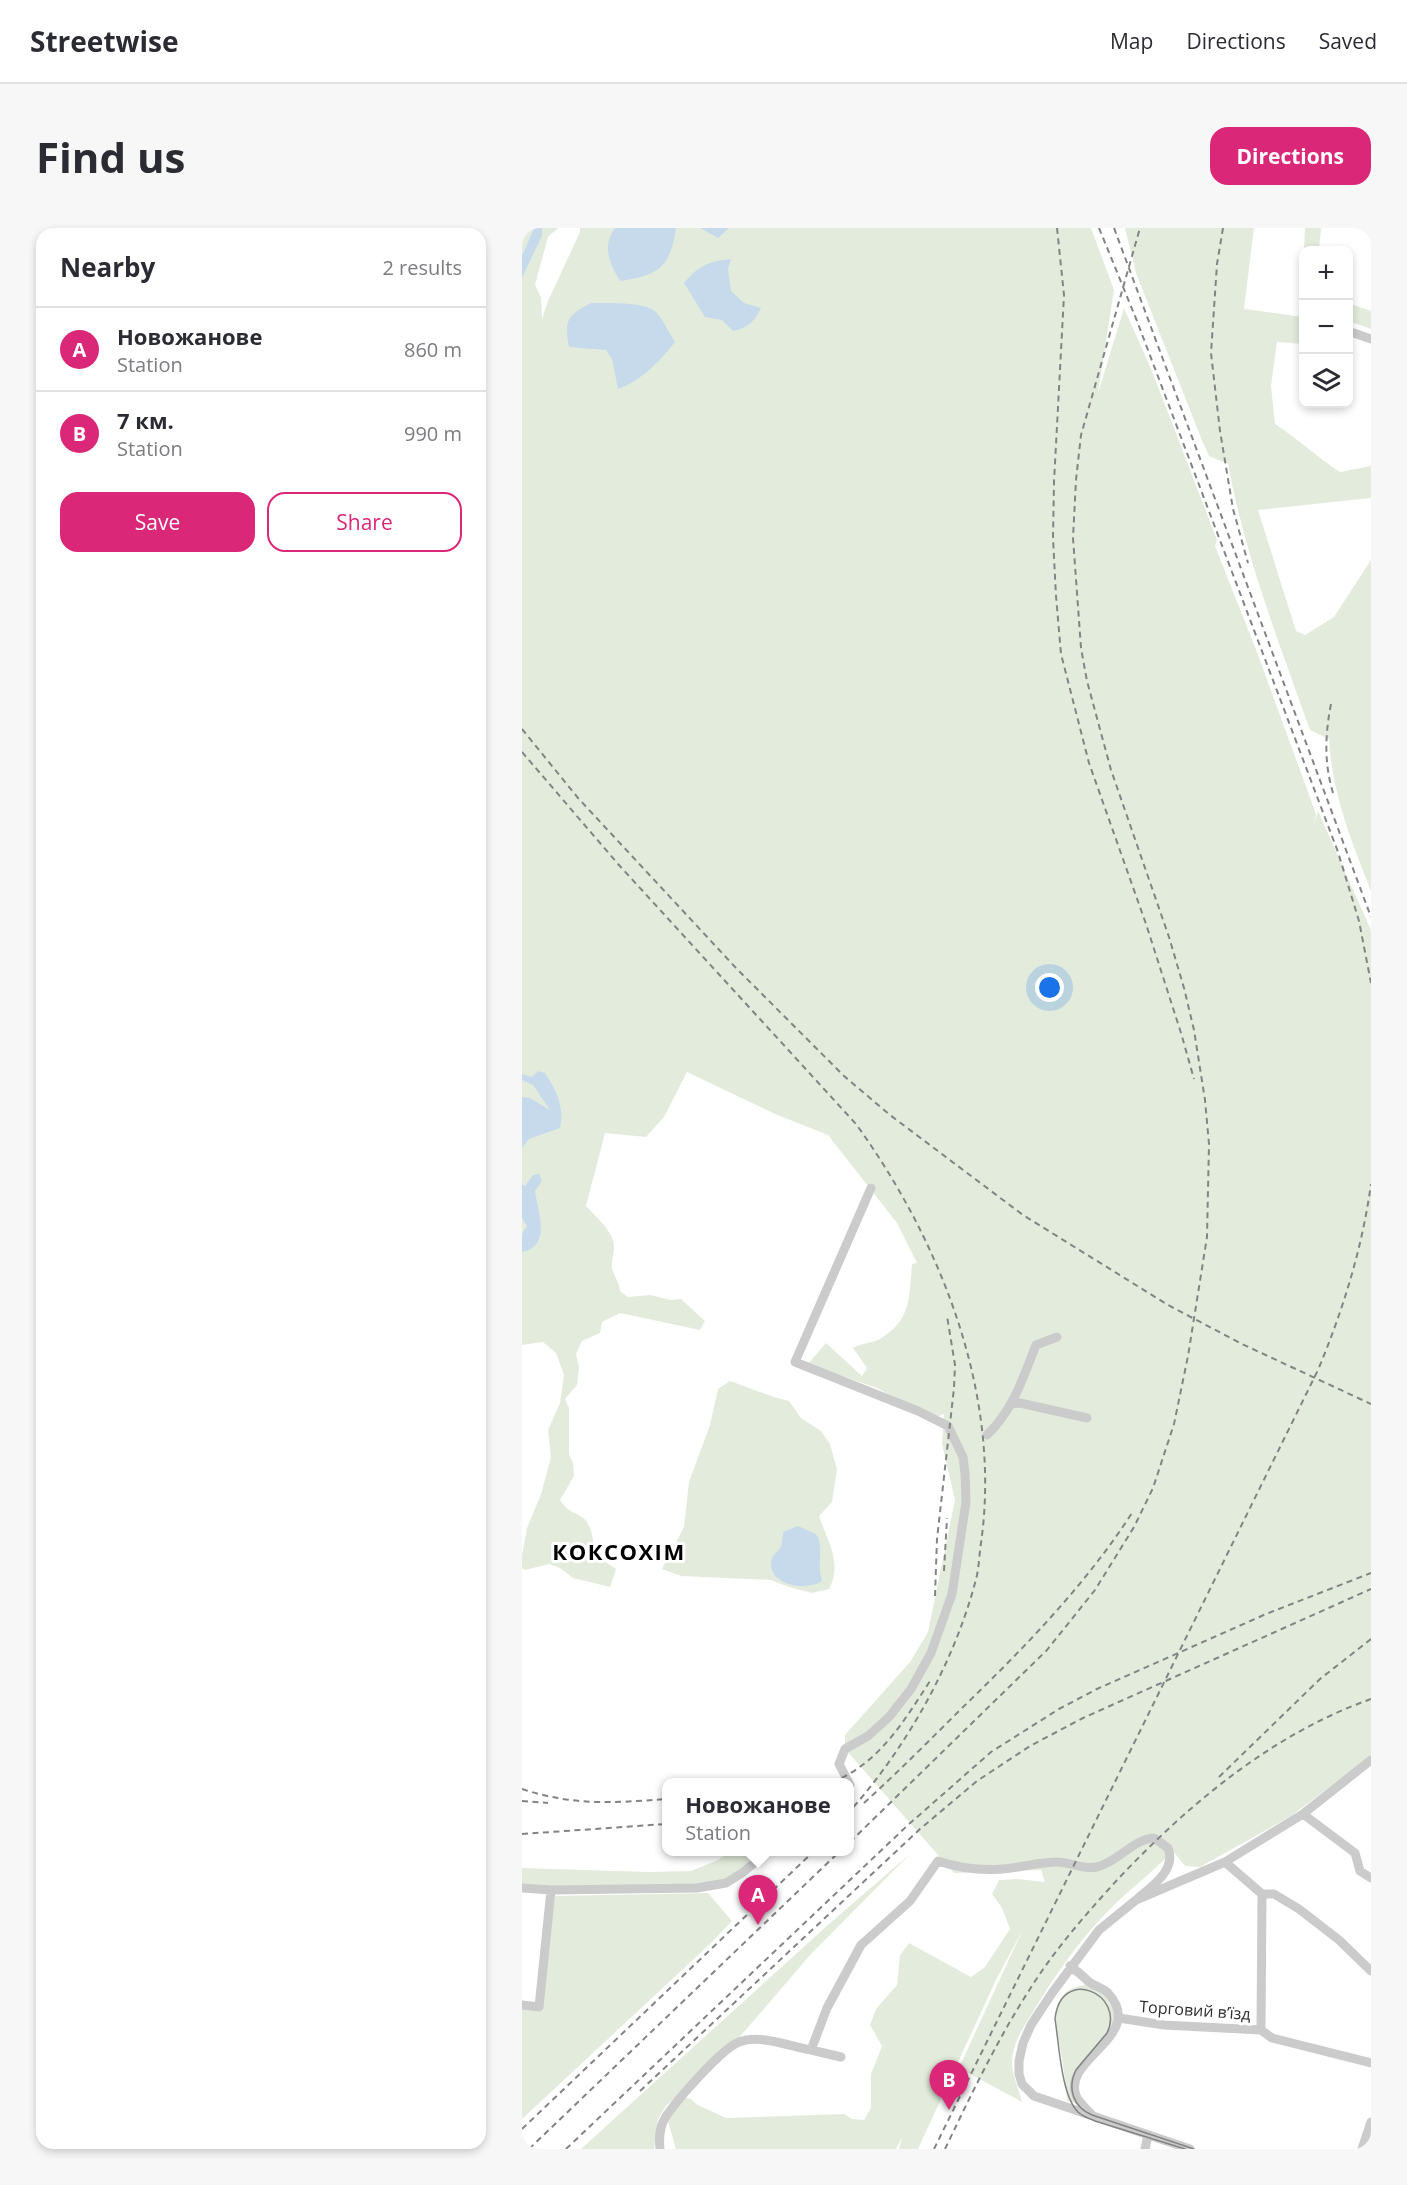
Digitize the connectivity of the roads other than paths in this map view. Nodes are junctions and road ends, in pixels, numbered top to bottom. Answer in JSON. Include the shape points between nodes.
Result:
{"nodes":[{"id":1,"x":1353,"y":333,"type":"edge"},
{"id":2,"x":1371,"y":339,"type":"edge"},
{"id":3,"x":871,"y":1188,"type":"dead end"},
{"id":4,"x":1057,"y":1337,"type":"dead end"},
{"id":5,"x":1012,"y":1404,"type":"junction"},
{"id":6,"x":1087,"y":1418,"type":"dead end"},
{"id":7,"x":987,"y":1435,"type":"dead end"},
{"id":8,"x":1371,"y":1760,"type":"edge"},
{"id":9,"x":847,"y":1778,"type":"edge"},
{"id":10,"x":1303,"y":1814,"type":"junction"},
{"id":11,"x":762,"y":1856,"type":"edge"},
{"id":12,"x":1225,"y":1862,"type":"junction"},
{"id":13,"x":1371,"y":1878,"type":"edge"},
{"id":14,"x":522,"y":1888,"type":"edge"},
{"id":15,"x":550,"y":1890,"type":"junction"},
{"id":16,"x":1262,"y":1894,"type":"junction"},
{"id":17,"x":1136,"y":1900,"type":"junction"},
{"id":18,"x":1070,"y":1966,"type":"junction"},
{"id":19,"x":1371,"y":1971,"type":"edge"},
{"id":20,"x":522,"y":2005,"type":"edge"},
{"id":21,"x":1119,"y":2018,"type":"junction"},
{"id":22,"x":1261,"y":2030,"type":"junction"},
{"id":23,"x":811,"y":2050,"type":"junction"},
{"id":24,"x":841,"y":2057,"type":"dead end"},
{"id":25,"x":1371,"y":2063,"type":"edge"},
{"id":26,"x":1095,"y":2118,"type":"junction"},
{"id":27,"x":1371,"y":2122,"type":"edge"},
{"id":28,"x":1148,"y":2135,"type":"junction"},
{"id":29,"x":660,"y":2149,"type":"edge"},
{"id":30,"x":1145,"y":2149,"type":"edge"},
{"id":31,"x":1190,"y":2149,"type":"edge"},
{"id":32,"x":1362,"y":2149,"type":"edge"}],
"edges":[{"from":1,"to":2,"type":"street"},
{"from":3,"to":9,"type":"street","via":[[795,1362],[948,1426],[963,1456],[966,1502],[952,1594],[931,1653],[911,1689],[889,1717],[868,1736],[845,1749],[839,1764]]},
{"from":4,"to":5,"type":"street","via":[[1036,1345]]},
{"from":5,"to":6,"type":"street"},
{"from":5,"to":7,"type":"street"},
{"from":8,"to":10,"type":"street"},
{"from":10,"to":12,"type":"street"},
{"from":10,"to":13,"type":"street","via":[[1355,1853],[1360,1871]]},
{"from":11,"to":15,"type":"street","via":[[726,1882],[698,1888]]},
{"from":12,"to":16,"type":"street"},
{"from":12,"to":17,"type":"street"},
{"from":14,"to":15,"type":"street"},
{"from":15,"to":20,"type":"street","via":[[538,2007]]},
{"from":16,"to":19,"type":"street","via":[[1274,1894],[1299,1909]]},
{"from":16,"to":22,"type":"street"},
{"from":17,"to":18,"type":"street","via":[[1099,1930]]},
{"from":17,"to":23,"type":"street","via":[[1160,1879],[1170,1862],[1168,1848],[1154,1838],[1097,1867],[1059,1862],[981,1869],[938,1862],[910,1901],[861,1945],[827,2008]]},
{"from":18,"to":21,"type":"street","via":[[1107,1992]]},
{"from":18,"to":26,"type":"street","via":[[1031,2025],[1023,2043],[1019,2074],[1030,2093]]},
{"from":21,"to":22,"type":"street","name":"Торговий в’їзд","via":[[1164,2025]]},
{"from":21,"to":26,"type":"street","via":[[1076,2083],[1078,2098]]},
{"from":22,"to":25,"type":"street","name":"Торговий в’їзд","via":[[1272,2038]]},
{"from":23,"to":24,"type":"street"},
{"from":23,"to":29,"type":"street","via":[[759,2039],[738,2042],[713,2061],[664,2119],[658,2136]]},
{"from":26,"to":28,"type":"street"},
{"from":27,"to":32,"type":"street"},
{"from":28,"to":30,"type":"street"},
{"from":28,"to":31,"type":"street"}]}
